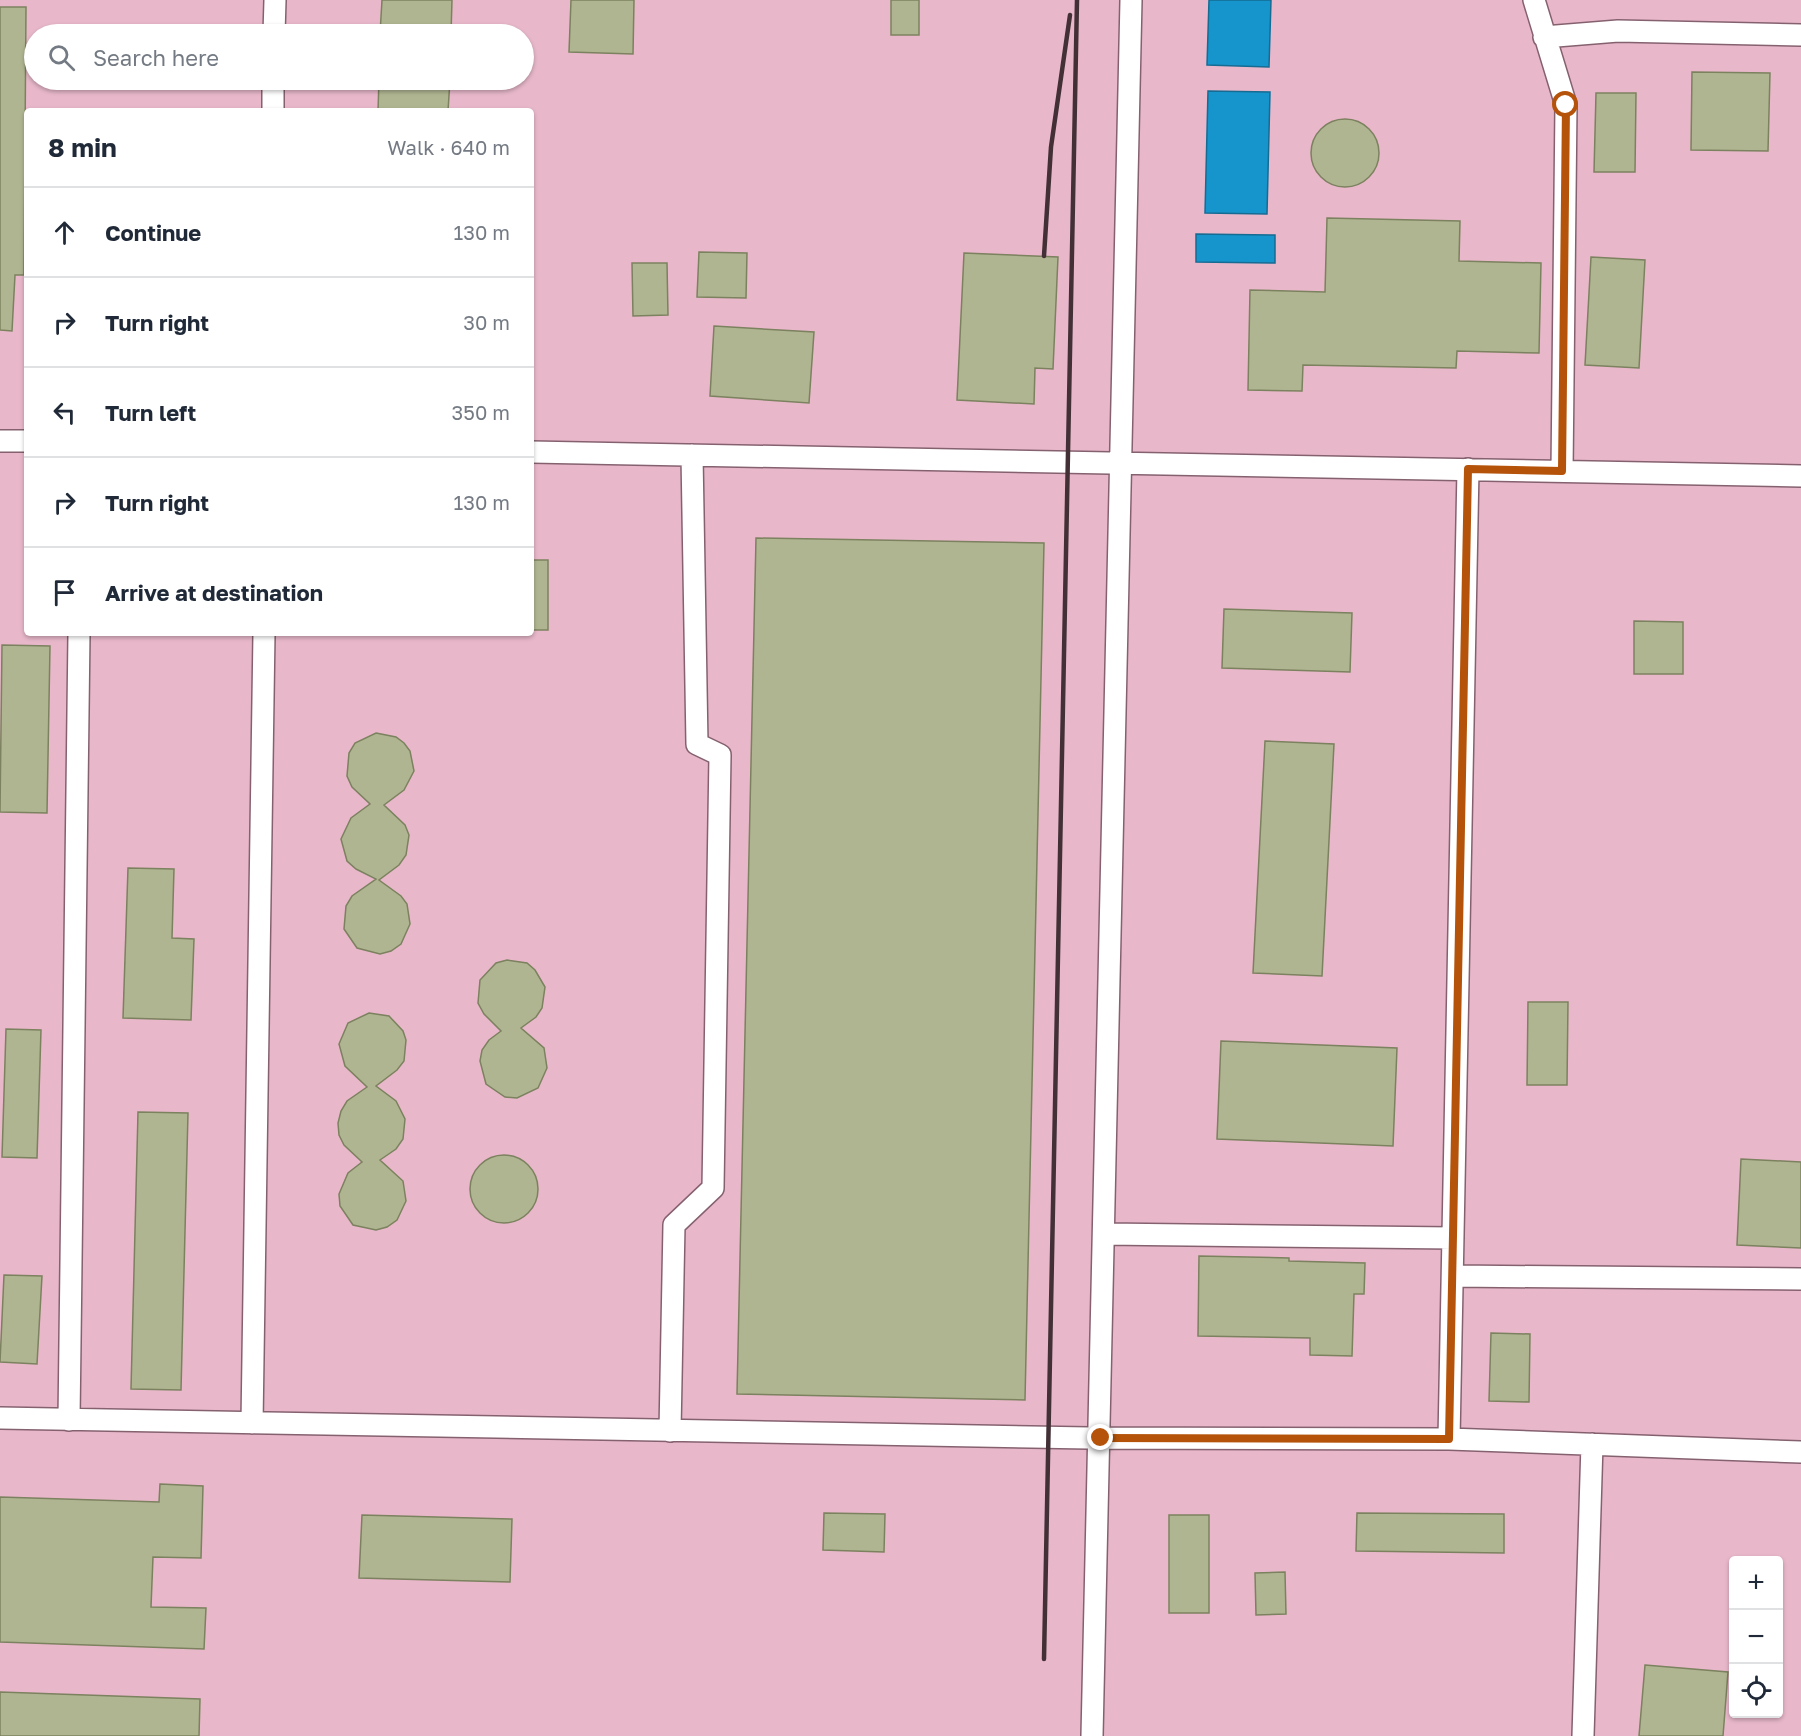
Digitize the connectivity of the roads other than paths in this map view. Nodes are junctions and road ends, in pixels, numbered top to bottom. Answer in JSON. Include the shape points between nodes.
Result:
{"nodes":[{"id":1,"x":275,"y":0,"type":"edge"},
{"id":2,"x":1131,"y":0,"type":"edge"},
{"id":3,"x":1534,"y":0,"type":"edge"},
{"id":4,"x":274,"y":24,"type":"edge"},
{"id":5,"x":1801,"y":35,"type":"edge"},
{"id":6,"x":1544,"y":37,"type":"junction"},
{"id":7,"x":273,"y":90,"type":"edge"},
{"id":8,"x":273,"y":108,"type":"edge"},
{"id":9,"x":0,"y":441,"type":"edge"},
{"id":10,"x":24,"y":441,"type":"edge"},
{"id":11,"x":534,"y":452,"type":"edge"},
{"id":12,"x":692,"y":455,"type":"junction"},
{"id":13,"x":1123,"y":463,"type":"junction"},
{"id":14,"x":1468,"y":469,"type":"junction"},
{"id":15,"x":1562,"y":471,"type":"junction"},
{"id":16,"x":1801,"y":476,"type":"edge"},
{"id":17,"x":79,"y":636,"type":"edge"},
{"id":18,"x":264,"y":636,"type":"edge"},
{"id":19,"x":1105,"y":1234,"type":"junction"},
{"id":20,"x":1453,"y":1238,"type":"junction"},
{"id":21,"x":1453,"y":1276,"type":"junction"},
{"id":22,"x":1801,"y":1280,"type":"edge"},
{"id":23,"x":0,"y":1418,"type":"edge"},
{"id":24,"x":69,"y":1420,"type":"junction"},
{"id":25,"x":252,"y":1423,"type":"junction"},
{"id":26,"x":670,"y":1431,"type":"junction"},
{"id":27,"x":1101,"y":1438,"type":"junction"},
{"id":28,"x":1449,"y":1439,"type":"junction"},
{"id":29,"x":1592,"y":1444,"type":"junction"},
{"id":30,"x":1801,"y":1452,"type":"edge"},
{"id":31,"x":1092,"y":1736,"type":"edge"},
{"id":32,"x":1583,"y":1736,"type":"edge"}],
"edges":[{"from":1,"to":4,"type":"lane"},
{"from":2,"to":13,"type":"lane"},
{"from":3,"to":6,"type":"lane"},
{"from":5,"to":6,"type":"lane","via":[[1618,32]]},
{"from":6,"to":15,"type":"lane","via":[[1566,105]]},
{"from":7,"to":8,"type":"lane"},
{"from":9,"to":10,"type":"lane"},
{"from":11,"to":12,"type":"lane"},
{"from":12,"to":13,"type":"lane"},
{"from":12,"to":26,"type":"lane","via":[[697,744],[720,755],[713,1188],[674,1225]]},
{"from":13,"to":14,"type":"lane"},
{"from":13,"to":19,"type":"lane"},
{"from":14,"to":15,"type":"lane"},
{"from":14,"to":20,"type":"lane"},
{"from":15,"to":16,"type":"lane"},
{"from":17,"to":24,"type":"lane"},
{"from":18,"to":25,"type":"lane"},
{"from":19,"to":20,"type":"lane"},
{"from":19,"to":27,"type":"lane"},
{"from":20,"to":21,"type":"lane"},
{"from":21,"to":22,"type":"lane"},
{"from":21,"to":28,"type":"lane"},
{"from":23,"to":24,"type":"lane"},
{"from":24,"to":25,"type":"lane"},
{"from":25,"to":26,"type":"lane"},
{"from":26,"to":27,"type":"lane"},
{"from":27,"to":28,"type":"lane"},
{"from":27,"to":31,"type":"lane"},
{"from":28,"to":29,"type":"lane"},
{"from":29,"to":30,"type":"lane"},
{"from":29,"to":32,"type":"lane"}]}
